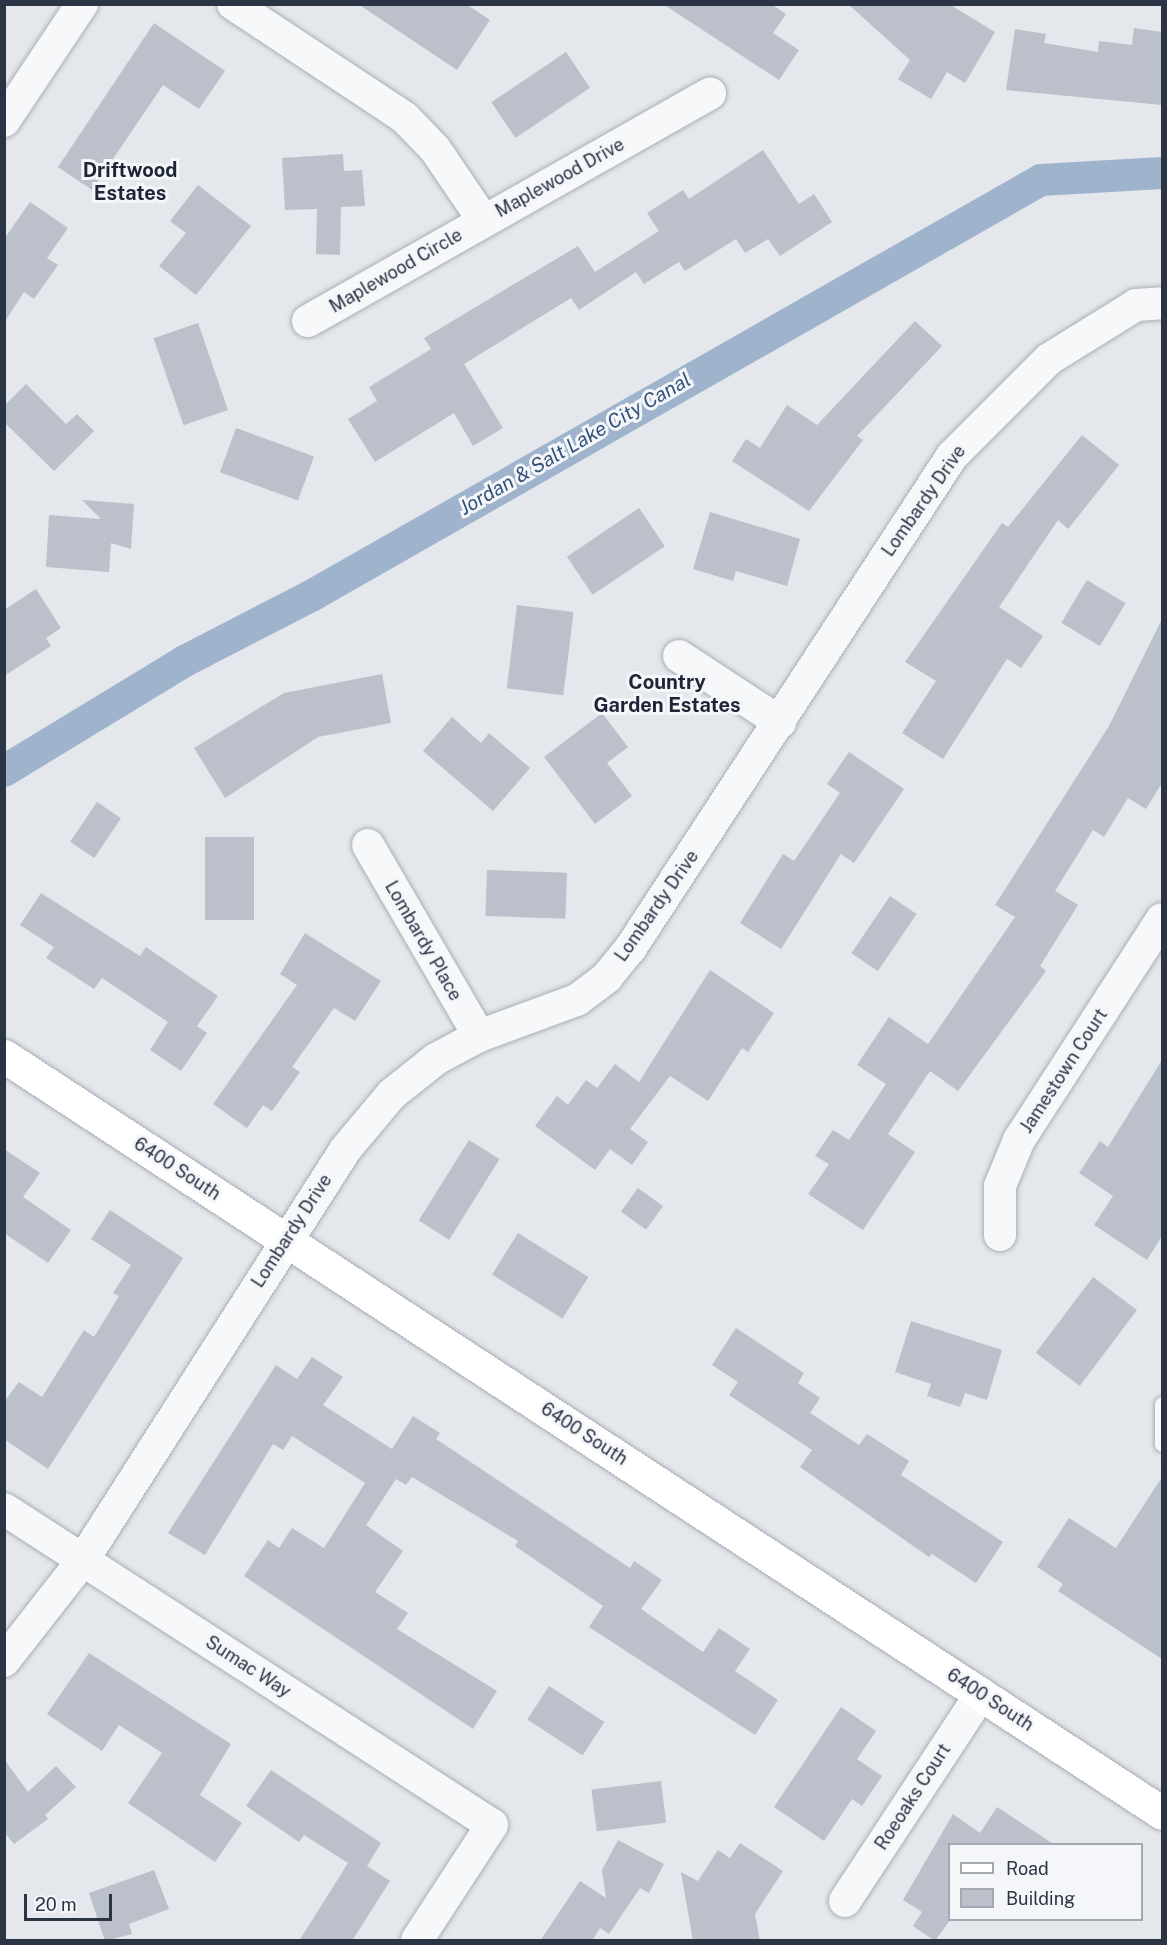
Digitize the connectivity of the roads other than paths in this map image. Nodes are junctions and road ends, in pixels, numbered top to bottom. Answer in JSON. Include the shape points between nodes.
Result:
{"nodes":[{"id":1,"x":82,"y":4,"type":"edge"},
{"id":2,"x":233,"y":4,"type":"edge"},
{"id":3,"x":710,"y":94,"type":"dead end"},
{"id":4,"x":4,"y":121,"type":"edge"},
{"id":5,"x":484,"y":221,"type":"junction"},
{"id":6,"x":1162,"y":303,"type":"edge"},
{"id":7,"x":308,"y":321,"type":"dead end"},
{"id":8,"x":679,"y":656,"type":"dead end"},
{"id":9,"x":780,"y":722,"type":"junction"},
{"id":10,"x":368,"y":845,"type":"dead end"},
{"id":11,"x":1162,"y":919,"type":"edge"},
{"id":12,"x":479,"y":1036,"type":"junction"},
{"id":13,"x":4,"y":1056,"type":"edge"},
{"id":14,"x":1000,"y":1235,"type":"dead end"},
{"id":15,"x":286,"y":1240,"type":"junction"},
{"id":16,"x":1162,"y":1404,"type":"edge"},
{"id":17,"x":1162,"y":1444,"type":"edge"},
{"id":18,"x":4,"y":1509,"type":"edge"},
{"id":19,"x":83,"y":1560,"type":"junction"},
{"id":20,"x":4,"y":1660,"type":"edge"},
{"id":21,"x":981,"y":1694,"type":"junction"},
{"id":22,"x":1162,"y":1813,"type":"edge"},
{"id":23,"x":845,"y":1900,"type":"dead end"},
{"id":24,"x":417,"y":1941,"type":"edge"}],
"edges":[{"from":1,"to":4,"type":"street"},
{"from":2,"to":5,"type":"street","name":"Maplewood Drive","via":[[410,122]]},
{"from":3,"to":5,"type":"street","name":"Maplewood Drive"},
{"from":5,"to":7,"type":"street","name":"Maplewood Circle"},
{"from":6,"to":9,"type":"street","name":"Lombardy Drive","via":[[1136,305],[1104,321],[1003,400],[946,466]]},
{"from":8,"to":9,"type":"street"},
{"from":9,"to":12,"type":"street","name":"Lombardy Drive","via":[[607,977],[577,1000]]},
{"from":10,"to":12,"type":"street","name":"Lombardy Place"},
{"from":11,"to":14,"type":"street","name":"Jamestown Court","via":[[1019,1140],[1000,1186]]},
{"from":12,"to":15,"type":"street","name":"Lombardy Drive","via":[[436,1059],[392,1094],[345,1150]]},
{"from":13,"to":15,"type":"street","name":"6400 South"},
{"from":15,"to":19,"type":"street","name":"Lombardy Drive"},
{"from":15,"to":21,"type":"street","name":"6400 South"},
{"from":16,"to":17,"type":"lane"},
{"from":18,"to":19,"type":"street","name":"Sumac Way"},
{"from":19,"to":20,"type":"street","name":"Lombardy Drive"},
{"from":19,"to":24,"type":"street","name":"Sumac Way","via":[[492,1825]]},
{"from":21,"to":22,"type":"street","name":"6400 South"},
{"from":21,"to":23,"type":"street","name":"Roeoaks Court"}]}
